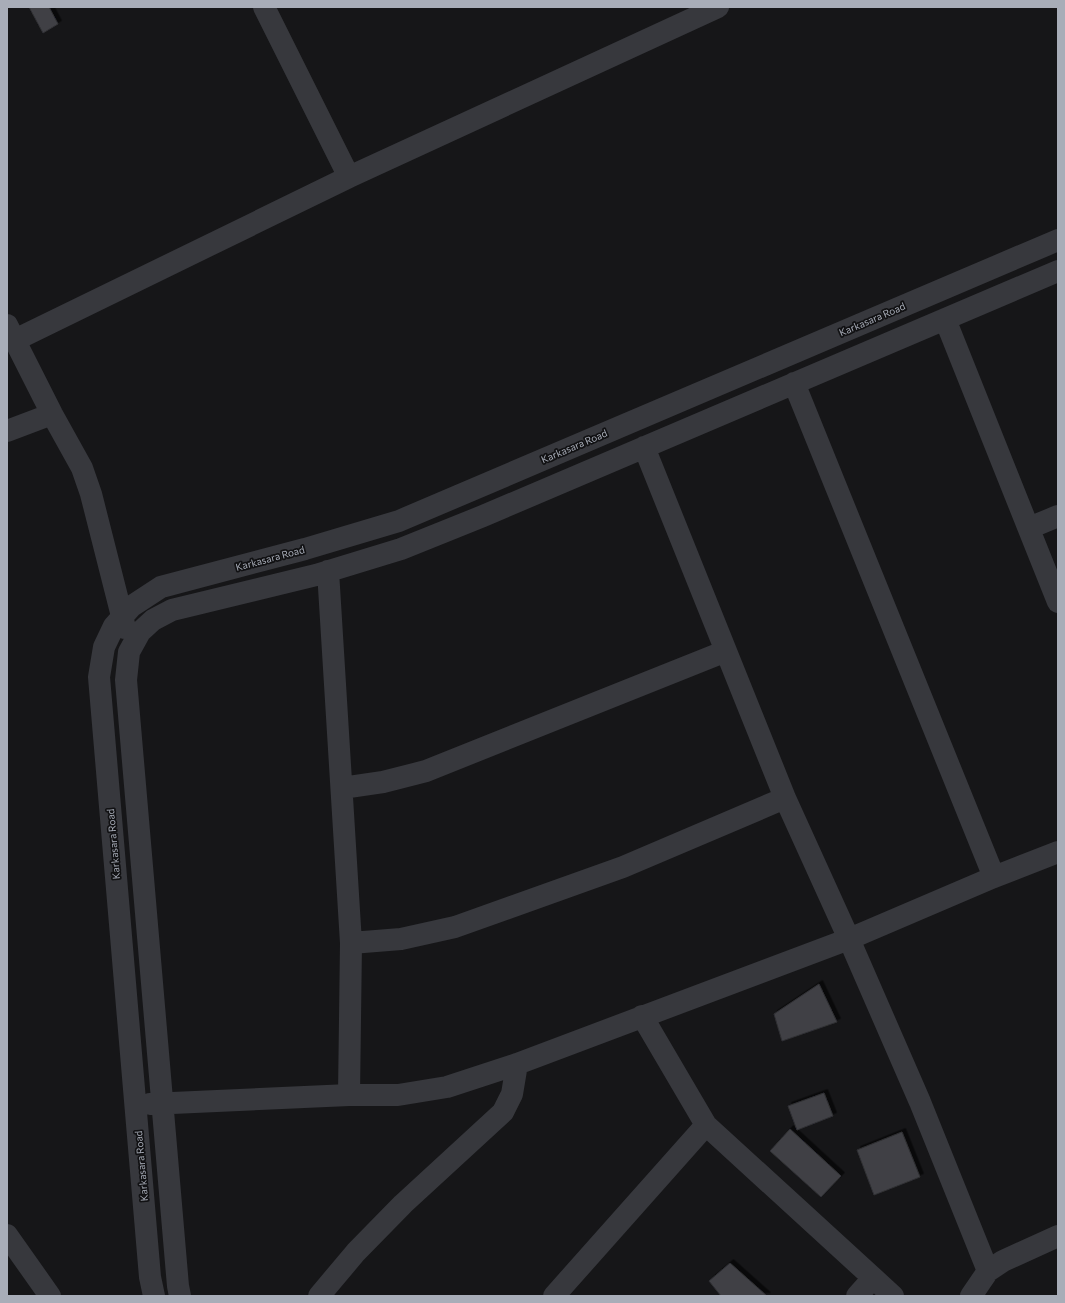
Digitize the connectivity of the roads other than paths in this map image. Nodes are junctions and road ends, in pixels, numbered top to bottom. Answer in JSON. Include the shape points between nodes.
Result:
{"nodes":[{"id":1,"x":264,"y":7,"type":"edge"},
{"id":2,"x":706,"y":10,"type":"edge"},
{"id":3,"x":349,"y":177,"type":"junction"},
{"id":4,"x":1058,"y":240,"type":"edge"},
{"id":5,"x":1058,"y":271,"type":"edge"},
{"id":6,"x":945,"y":319,"type":"junction"},
{"id":7,"x":11,"y":333,"type":"edge"},
{"id":8,"x":794,"y":383,"type":"junction"},
{"id":9,"x":52,"y":414,"type":"junction"},
{"id":10,"x":7,"y":431,"type":"edge"},
{"id":11,"x":644,"y":447,"type":"junction"},
{"id":12,"x":1058,"y":516,"type":"edge"},
{"id":13,"x":1029,"y":528,"type":"junction"},
{"id":14,"x":328,"y":571,"type":"junction"},
{"id":15,"x":1058,"y":602,"type":"edge"},
{"id":16,"x":122,"y":617,"type":"junction"},
{"id":17,"x":131,"y":649,"type":"junction"},
{"id":18,"x":726,"y":651,"type":"junction"},
{"id":19,"x":342,"y":788,"type":"junction"},
{"id":20,"x":785,"y":798,"type":"junction"},
{"id":21,"x":1058,"y":852,"type":"edge"},
{"id":22,"x":994,"y":877,"type":"junction"},
{"id":23,"x":849,"y":939,"type":"junction"},
{"id":24,"x":351,"y":943,"type":"junction"},
{"id":25,"x":642,"y":1016,"type":"junction"},
{"id":26,"x":517,"y":1064,"type":"junction"},
{"id":27,"x":349,"y":1095,"type":"junction"},
{"id":28,"x":163,"y":1103,"type":"junction"},
{"id":29,"x":136,"y":1104,"type":"junction"},
{"id":30,"x":706,"y":1124,"type":"junction"},
{"id":31,"x":7,"y":1235,"type":"edge"},
{"id":32,"x":1058,"y":1236,"type":"edge"},
{"id":33,"x":988,"y":1271,"type":"junction"},
{"id":34,"x":873,"y":1278,"type":"junction"},
{"id":35,"x":50,"y":1296,"type":"edge"},
{"id":36,"x":154,"y":1296,"type":"edge"},
{"id":37,"x":180,"y":1296,"type":"edge"},
{"id":38,"x":319,"y":1296,"type":"edge"},
{"id":39,"x":554,"y":1296,"type":"edge"},
{"id":40,"x":857,"y":1296,"type":"edge"},
{"id":41,"x":893,"y":1296,"type":"edge"},
{"id":42,"x":971,"y":1296,"type":"edge"}],
"edges":[{"from":1,"to":3,"type":"street"},
{"from":2,"to":3,"type":"street"},
{"from":3,"to":7,"type":"street"},
{"from":4,"to":16,"type":"street","name":"Karkasara Road","via":[[399,521],[161,587],[132,606]]},
{"from":5,"to":6,"type":"street"},
{"from":6,"to":8,"type":"street"},
{"from":6,"to":13,"type":"street"},
{"from":7,"to":9,"type":"street"},
{"from":8,"to":11,"type":"street"},
{"from":8,"to":22,"type":"street"},
{"from":9,"to":10,"type":"street"},
{"from":9,"to":16,"type":"street","via":[[82,468],[91,494]]},
{"from":11,"to":14,"type":"street","via":[[423,540]]},
{"from":11,"to":18,"type":"street"},
{"from":12,"to":13,"type":"street"},
{"from":13,"to":15,"type":"street"},
{"from":14,"to":17,"type":"street","via":[[172,610],[153,620],[140,632]]},
{"from":14,"to":19,"type":"street"},
{"from":16,"to":17,"type":"street"},
{"from":16,"to":29,"type":"street","name":"Karkasara Road","via":[[114,626],[104,646],[99,677]]},
{"from":17,"to":28,"type":"street","via":[[126,680]]},
{"from":18,"to":19,"type":"street","via":[[426,771],[383,782]]},
{"from":18,"to":20,"type":"street"},
{"from":19,"to":24,"type":"street"},
{"from":20,"to":23,"type":"street"},
{"from":20,"to":24,"type":"street","via":[[623,867],[455,927],[402,938]]},
{"from":21,"to":22,"type":"street"},
{"from":22,"to":23,"type":"street"},
{"from":23,"to":25,"type":"street"},
{"from":23,"to":33,"type":"street","via":[[920,1102]]},
{"from":24,"to":27,"type":"street"},
{"from":25,"to":26,"type":"street"},
{"from":25,"to":30,"type":"street"},
{"from":26,"to":27,"type":"street","via":[[447,1087],[398,1095]]},
{"from":26,"to":38,"type":"street","via":[[512,1094],[503,1112],[403,1204],[356,1252]]},
{"from":27,"to":28,"type":"street"},
{"from":28,"to":29,"type":"street"},
{"from":28,"to":37,"type":"street"},
{"from":29,"to":36,"type":"street","name":"Karkasara Road","via":[[150,1277]]},
{"from":30,"to":34,"type":"street"},
{"from":30,"to":39,"type":"street"},
{"from":31,"to":35,"type":"street"},
{"from":32,"to":33,"type":"street","via":[[1003,1261]]},
{"from":33,"to":42,"type":"street"},
{"from":34,"to":40,"type":"street"},
{"from":34,"to":41,"type":"street"}]}
